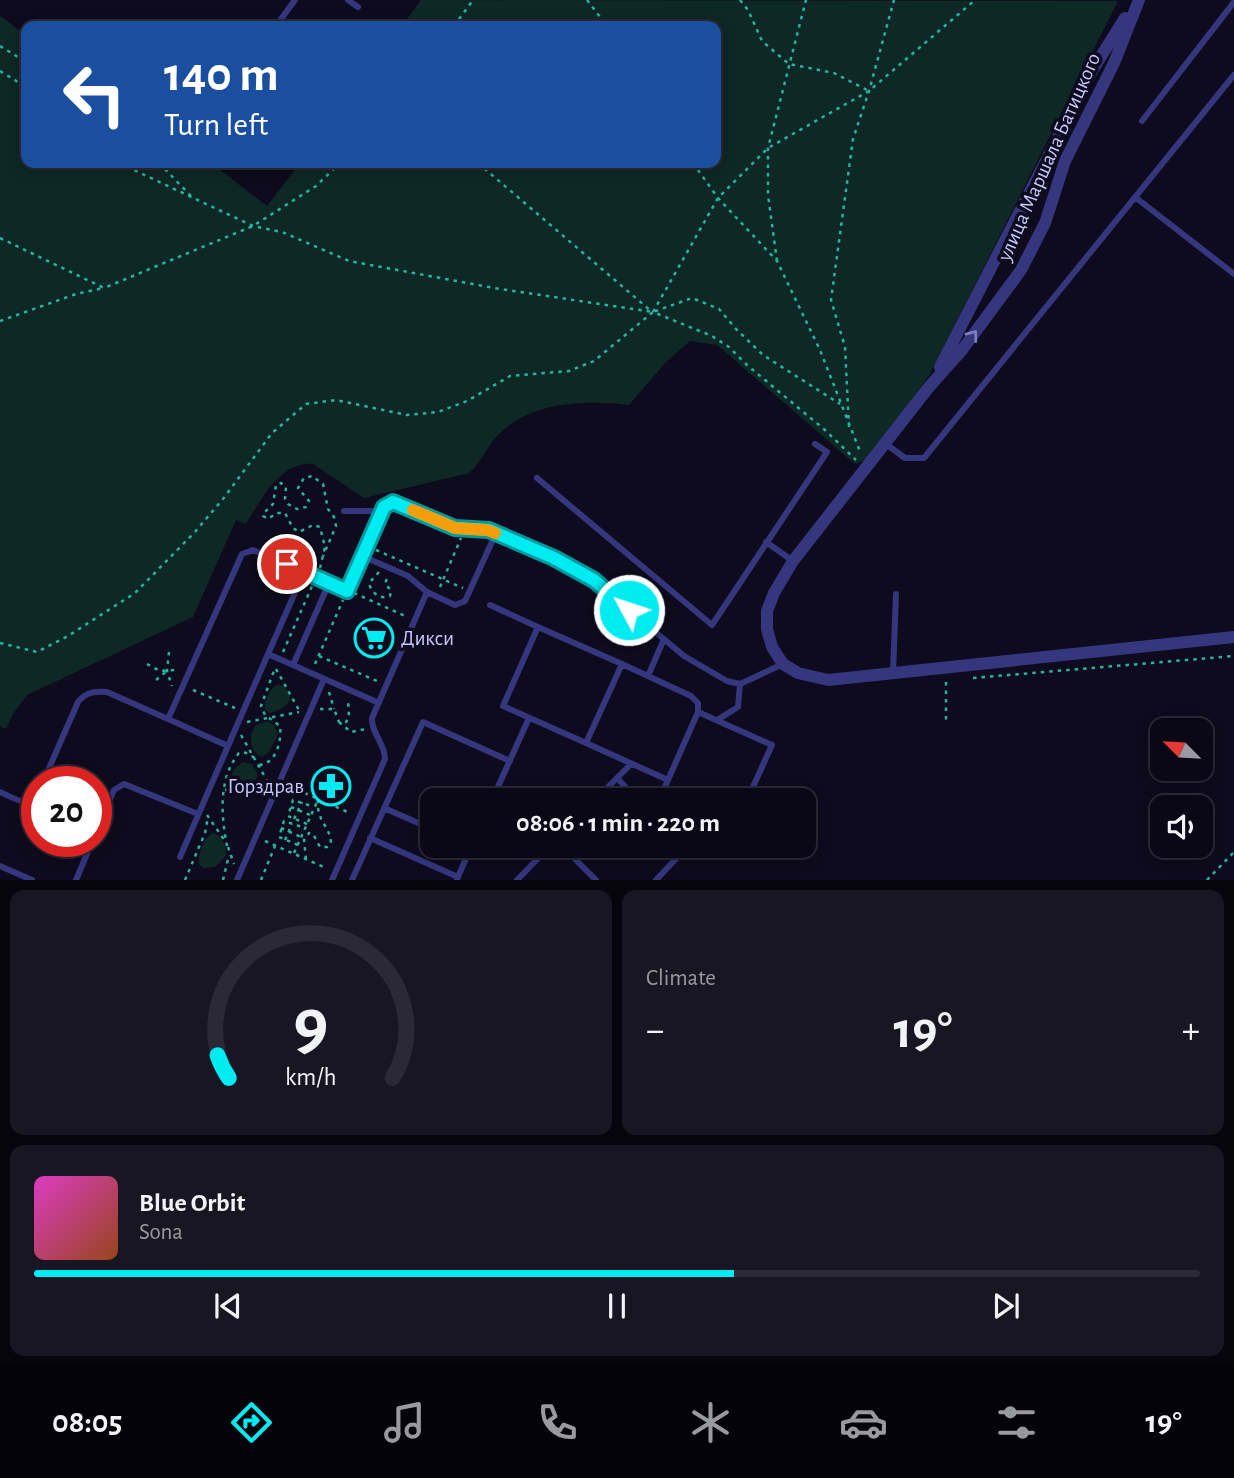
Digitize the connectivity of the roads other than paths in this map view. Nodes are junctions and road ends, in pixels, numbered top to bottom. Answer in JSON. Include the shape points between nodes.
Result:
{"nodes":[{"id":1,"x":295,"y":0,"type":"edge"},
{"id":2,"x":348,"y":0,"type":"edge"},
{"id":3,"x":1138,"y":0,"type":"edge"},
{"id":4,"x":1234,"y":2,"type":"edge"},
{"id":5,"x":358,"y":7,"type":"dead end"},
{"id":6,"x":280,"y":21,"type":"edge"},
{"id":7,"x":1234,"y":75,"type":"edge"},
{"id":8,"x":1142,"y":121,"type":"dead end"},
{"id":9,"x":1135,"y":197,"type":"junction"},
{"id":10,"x":1234,"y":274,"type":"edge"},
{"id":11,"x":929,"y":387,"type":"junction"},
{"id":12,"x":815,"y":443,"type":"dead end"},
{"id":13,"x":886,"y":444,"type":"junction"},
{"id":14,"x":537,"y":478,"type":"dead end"},
{"id":15,"x":344,"y":511,"type":"dead end"},
{"id":16,"x":382,"y":511,"type":"junction"},
{"id":17,"x":496,"y":533,"type":"junction"},
{"id":18,"x":766,"y":542,"type":"junction"},
{"id":19,"x":362,"y":556,"type":"junction"},
{"id":20,"x":793,"y":561,"type":"junction"},
{"id":21,"x":304,"y":572,"type":"junction"},
{"id":22,"x":329,"y":583,"type":"junction"},
{"id":23,"x":427,"y":592,"type":"junction"},
{"id":24,"x":896,"y":594,"type":"dead end"},
{"id":25,"x":490,"y":605,"type":"dead end"},
{"id":26,"x":538,"y":627,"type":"junction"},
{"id":27,"x":1234,"y":637,"type":"edge"},
{"id":28,"x":664,"y":639,"type":"junction"},
{"id":29,"x":268,"y":654,"type":"junction"},
{"id":30,"x":622,"y":664,"type":"junction"},
{"id":31,"x":783,"y":664,"type":"junction"},
{"id":32,"x":293,"y":665,"type":"junction"},
{"id":33,"x":893,"y":674,"type":"junction"},
{"id":34,"x":648,"y":676,"type":"junction"},
{"id":35,"x":325,"y":679,"type":"junction"},
{"id":36,"x":740,"y":684,"type":"junction"},
{"id":37,"x":379,"y":703,"type":"junction"},
{"id":38,"x":698,"y":712,"type":"junction"},
{"id":39,"x":529,"y":718,"type":"junction"},
{"id":40,"x":169,"y":719,"type":"junction"},
{"id":41,"x":717,"y":720,"type":"junction"},
{"id":42,"x":586,"y":743,"type":"junction"},
{"id":43,"x":228,"y":746,"type":"junction"},
{"id":44,"x":510,"y":761,"type":"junction"},
{"id":45,"x":631,"y":764,"type":"junction"},
{"id":46,"x":50,"y":766,"type":"edge"},
{"id":47,"x":617,"y":778,"type":"junction"},
{"id":48,"x":668,"y":780,"type":"junction"},
{"id":49,"x":498,"y":788,"type":"edge"},
{"id":50,"x":607,"y":788,"type":"edge"},
{"id":51,"x":627,"y":788,"type":"edge"},
{"id":52,"x":664,"y":788,"type":"edge"},
{"id":53,"x":752,"y":788,"type":"edge"},
{"id":54,"x":0,"y":792,"type":"edge"},
{"id":55,"x":112,"y":795,"type":"edge"},
{"id":56,"x":21,"y":800,"type":"edge"},
{"id":57,"x":384,"y":807,"type":"junction"},
{"id":58,"x":200,"y":812,"type":"junction"},
{"id":59,"x":420,"y":824,"type":"edge"},
{"id":60,"x":370,"y":838,"type":"junction"},
{"id":61,"x":86,"y":857,"type":"edge"},
{"id":62,"x":180,"y":858,"type":"dead end"},
{"id":63,"x":465,"y":858,"type":"edge"},
{"id":64,"x":538,"y":858,"type":"edge"},
{"id":65,"x":574,"y":858,"type":"edge"},
{"id":66,"x":677,"y":858,"type":"edge"},
{"id":67,"x":0,"y":866,"type":"edge"},
{"id":68,"x":237,"y":878,"type":"edge"},
{"id":69,"x":457,"y":878,"type":"edge"},
{"id":70,"x":32,"y":880,"type":"edge"},
{"id":71,"x":76,"y":880,"type":"edge"},
{"id":72,"x":332,"y":880,"type":"edge"},
{"id":73,"x":352,"y":880,"type":"edge"},
{"id":74,"x":517,"y":880,"type":"edge"},
{"id":75,"x":596,"y":880,"type":"edge"},
{"id":76,"x":656,"y":880,"type":"edge"}],
"edges":[{"from":1,"to":6,"type":"lane"},
{"from":2,"to":5,"type":"lane"},
{"from":3,"to":11,"type":"street","name":"улица Маршала Батицкого","via":[[1093,69]]},
{"from":11,"to":3,"type":"street","name":"улица Маршала Батицкого","one_way":true,"via":[[1006,291],[1035,245],[1065,161],[1114,63]]},
{"from":4,"to":8,"type":"lane"},
{"from":7,"to":9,"type":"lane"},
{"from":9,"to":10,"type":"lane"},
{"from":9,"to":13,"type":"lane","via":[[924,458],[905,458]]},
{"from":11,"to":13,"type":"street","name":"улица Маршала Батицкого"},
{"from":12,"to":18,"type":"lane","via":[[827,452]]},
{"from":13,"to":20,"type":"street","name":"улица Маршала Батицкого"},
{"from":14,"to":18,"type":"lane","via":[[712,625]]},
{"from":15,"to":16,"type":"lane"},
{"from":16,"to":17,"type":"lane","via":[[393,502],[450,526]]},
{"from":16,"to":19,"type":"lane"},
{"from":17,"to":23,"type":"lane","via":[[465,601],[455,605]]},
{"from":17,"to":28,"type":"lane","via":[[594,580]]},
{"from":18,"to":20,"type":"lane"},
{"from":19,"to":22,"type":"lane","via":[[347,591]]},
{"from":19,"to":23,"type":"lane","via":[[414,579]]},
{"from":20,"to":31,"type":"street","name":"улица Маршала Батицкого","via":[[767,611],[772,648]]},
{"from":21,"to":22,"type":"lane"},
{"from":21,"to":29,"type":"lane"},
{"from":21,"to":40,"type":"lane","via":[[253,550],[242,554]]},
{"from":22,"to":32,"type":"lane"},
{"from":23,"to":37,"type":"lane"},
{"from":24,"to":33,"type":"lane"},
{"from":25,"to":26,"type":"lane"},
{"from":26,"to":30,"type":"lane"},
{"from":26,"to":39,"type":"lane","via":[[502,706]]},
{"from":27,"to":33,"type":"street"},
{"from":28,"to":34,"type":"lane"},
{"from":28,"to":36,"type":"lane","via":[[684,656]]},
{"from":29,"to":32,"type":"lane"},
{"from":29,"to":43,"type":"lane"},
{"from":30,"to":34,"type":"lane"},
{"from":30,"to":42,"type":"lane"},
{"from":31,"to":33,"type":"street","via":[[828,680]]},
{"from":31,"to":36,"type":"lane"},
{"from":32,"to":35,"type":"lane"},
{"from":34,"to":38,"type":"lane","via":[[691,696],[698,703]]},
{"from":35,"to":37,"type":"lane"},
{"from":35,"to":68,"type":"lane"},
{"from":36,"to":41,"type":"lane","via":[[738,707]]},
{"from":37,"to":72,"type":"lane","via":[[372,727],[383,744],[385,759]]},
{"from":38,"to":41,"type":"lane"},
{"from":38,"to":48,"type":"lane"},
{"from":39,"to":42,"type":"lane"},
{"from":39,"to":44,"type":"lane"},
{"from":40,"to":43,"type":"lane"},
{"from":40,"to":46,"type":"lane","via":[[107,692],[86,694],[78,702]]},
{"from":41,"to":53,"type":"lane","via":[[772,745]]},
{"from":42,"to":45,"type":"lane"},
{"from":43,"to":58,"type":"lane"},
{"from":44,"to":49,"type":"lane"},
{"from":44,"to":57,"type":"lane","via":[[422,722]]},
{"from":45,"to":47,"type":"lane"},
{"from":45,"to":48,"type":"lane"},
{"from":47,"to":50,"type":"lane"},
{"from":47,"to":51,"type":"lane"},
{"from":48,"to":52,"type":"lane"},
{"from":54,"to":56,"type":"lane"},
{"from":55,"to":58,"type":"lane","via":[[124,784]]},
{"from":57,"to":59,"type":"lane"},
{"from":57,"to":60,"type":"lane"},
{"from":58,"to":62,"type":"lane"},
{"from":60,"to":69,"type":"lane"},
{"from":60,"to":73,"type":"lane"},
{"from":61,"to":71,"type":"lane"},
{"from":63,"to":69,"type":"lane"},
{"from":64,"to":74,"type":"lane"},
{"from":65,"to":75,"type":"lane"},
{"from":66,"to":76,"type":"lane"},
{"from":67,"to":70,"type":"lane"}]}
